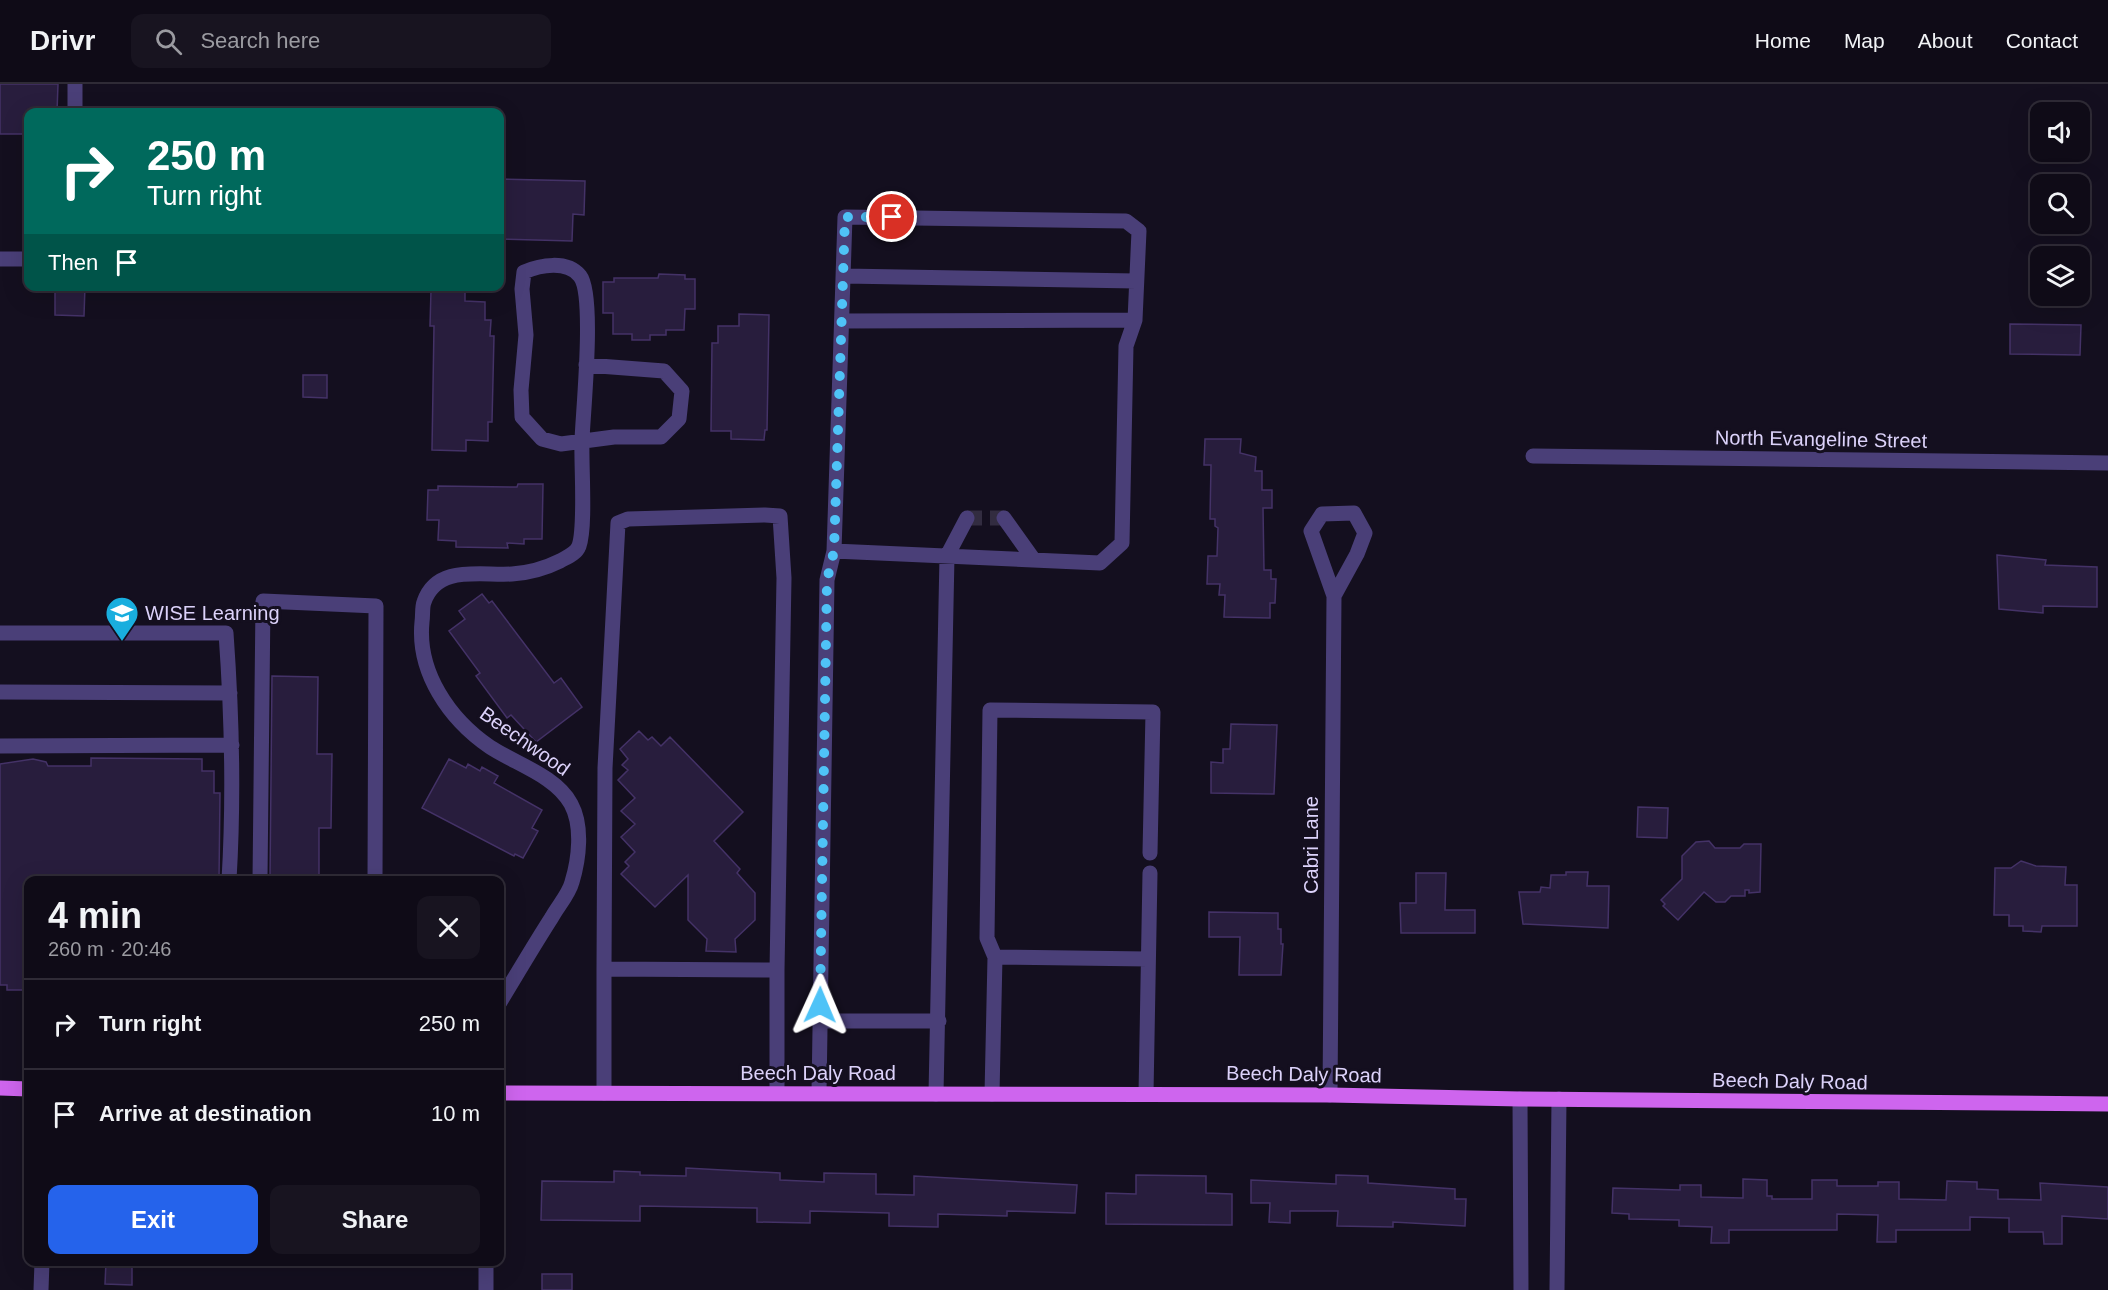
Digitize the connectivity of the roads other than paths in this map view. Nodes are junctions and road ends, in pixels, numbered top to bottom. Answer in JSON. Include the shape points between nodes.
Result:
{"nodes":[{"id":1,"x":75,"y":84,"type":"edge"},
{"id":2,"x":75,"y":108,"type":"edge"},
{"id":3,"x":0,"y":259,"type":"edge"},
{"id":4,"x":24,"y":259,"type":"edge"},
{"id":5,"x":844,"y":276,"type":"junction"},
{"id":6,"x":1136,"y":281,"type":"junction"},
{"id":7,"x":1135,"y":320,"type":"junction"},
{"id":8,"x":843,"y":321,"type":"junction"},
{"id":9,"x":586,"y":365,"type":"junction"},
{"id":10,"x":582,"y":442,"type":"junction"},
{"id":11,"x":1533,"y":456,"type":"dead end"},
{"id":12,"x":2108,"y":463,"type":"edge"},
{"id":13,"x":967,"y":518,"type":"dead end"},
{"id":14,"x":1004,"y":518,"type":"dead end"},
{"id":15,"x":834,"y":551,"type":"junction"},
{"id":16,"x":947,"y":556,"type":"junction"},
{"id":17,"x":1034,"y":560,"type":"junction"},
{"id":18,"x":1334,"y":596,"type":"junction"},
{"id":19,"x":0,"y":633,"type":"edge"},
{"id":20,"x":0,"y":692,"type":"edge"},
{"id":21,"x":230,"y":693,"type":"junction"},
{"id":22,"x":232,"y":745,"type":"junction"},
{"id":23,"x":0,"y":746,"type":"edge"},
{"id":24,"x":1150,"y":853,"type":"dead end"},
{"id":25,"x":1150,"y":873,"type":"dead end"},
{"id":26,"x":229,"y":876,"type":"edge"},
{"id":27,"x":260,"y":876,"type":"edge"},
{"id":28,"x":375,"y":876,"type":"edge"},
{"id":29,"x":995,"y":957,"type":"junction"},
{"id":30,"x":1148,"y":959,"type":"junction"},
{"id":31,"x":604,"y":969,"type":"junction"},
{"id":32,"x":777,"y":970,"type":"junction"},
{"id":33,"x":504,"y":996,"type":"edge"},
{"id":34,"x":820,"y":1021,"type":"junction"},
{"id":35,"x":939,"y":1021,"type":"junction"},
{"id":36,"x":0,"y":1088,"type":"edge"},
{"id":37,"x":24,"y":1089,"type":"edge"},
{"id":38,"x":504,"y":1093,"type":"edge"},
{"id":39,"x":604,"y":1093,"type":"junction"},
{"id":40,"x":819,"y":1093,"type":"junction"},
{"id":41,"x":777,"y":1094,"type":"junction"},
{"id":42,"x":936,"y":1094,"type":"junction"},
{"id":43,"x":992,"y":1094,"type":"junction"},
{"id":44,"x":1146,"y":1094,"type":"junction"},
{"id":45,"x":1330,"y":1095,"type":"junction"},
{"id":46,"x":1520,"y":1099,"type":"junction"},
{"id":47,"x":1559,"y":1099,"type":"junction"},
{"id":48,"x":2108,"y":1104,"type":"edge"},
{"id":49,"x":42,"y":1266,"type":"edge"},
{"id":50,"x":486,"y":1266,"type":"edge"},
{"id":51,"x":41,"y":1290,"type":"edge"},
{"id":52,"x":486,"y":1290,"type":"edge"},
{"id":53,"x":1521,"y":1290,"type":"edge"},
{"id":54,"x":1557,"y":1290,"type":"edge"}],
"edges":[{"from":1,"to":2,"type":"street"},
{"from":3,"to":4,"type":"street"},
{"from":5,"to":6,"type":"street"},
{"from":5,"to":6,"type":"street","via":[[845,217],[1079,220],[1126,221],[1139,231]]},
{"from":5,"to":8,"type":"street"},
{"from":6,"to":7,"type":"street"},
{"from":7,"to":8,"type":"street"},
{"from":7,"to":17,"type":"street","via":[[1126,346],[1122,543],[1100,563]]},
{"from":8,"to":15,"type":"street"},
{"from":9,"to":10,"type":"street","name":"Beechwood"},
{"from":9,"to":10,"type":"street","name":"Beechwood","via":[[664,371],[682,390],[679,419],[661,437]]},
{"from":9,"to":10,"type":"street","name":"Beechwood","via":[[586,291],[580,276],[567,268],[541,265],[524,272],[522,417],[542,439],[561,444]]},
{"from":10,"to":33,"type":"street","name":"Beechwood","via":[[581,530],[579,546],[572,554],[550,566],[514,574],[453,574],[435,583],[424,602],[420,643],[434,686],[466,728],[561,789],[578,823],[572,885]]},
{"from":11,"to":12,"type":"street","name":"North Evangeline Street"},
{"from":13,"to":16,"type":"street"},
{"from":14,"to":17,"type":"street"},
{"from":15,"to":16,"type":"street"},
{"from":15,"to":34,"type":"street","via":[[827,580]]},
{"from":16,"to":17,"type":"street"},
{"from":16,"to":35,"type":"street"},
{"from":18,"to":18,"type":"street","name":"Cabri Lane","via":[[1365,533],[1354,513],[1322,514],[1311,531]]},
{"from":18,"to":45,"type":"street","name":"Cabri Lane"},
{"from":19,"to":21,"type":"street","via":[[226,633]]},
{"from":20,"to":21,"type":"street"},
{"from":21,"to":22,"type":"street"},
{"from":22,"to":23,"type":"street"},
{"from":22,"to":26,"type":"street"},
{"from":24,"to":29,"type":"street","via":[[1153,712],[990,710],[987,938]]},
{"from":25,"to":30,"type":"street"},
{"from":27,"to":28,"type":"street","via":[[263,601],[376,606]]},
{"from":29,"to":30,"type":"street"},
{"from":29,"to":43,"type":"street"},
{"from":30,"to":44,"type":"street"},
{"from":31,"to":32,"type":"street"},
{"from":31,"to":32,"type":"street","via":[[605,768],[618,523],[628,519],[765,515],[780,516],[784,578]]},
{"from":31,"to":39,"type":"street"},
{"from":32,"to":41,"type":"street"},
{"from":34,"to":35,"type":"street"},
{"from":34,"to":40,"type":"street"},
{"from":35,"to":42,"type":"street"},
{"from":36,"to":37,"type":"main road"},
{"from":38,"to":39,"type":"main road","name":"Beech Daly Road"},
{"from":39,"to":41,"type":"main road","name":"Beech Daly Road"},
{"from":40,"to":41,"type":"main road","name":"Beech Daly Road"},
{"from":40,"to":42,"type":"main road","name":"Beech Daly Road"},
{"from":42,"to":43,"type":"main road","name":"Beech Daly Road"},
{"from":43,"to":44,"type":"main road","name":"Beech Daly Road"},
{"from":44,"to":45,"type":"main road","name":"Beech Daly Road"},
{"from":45,"to":46,"type":"main road","name":"Beech Daly Road"},
{"from":46,"to":47,"type":"main road","name":"Beech Daly Road"},
{"from":46,"to":53,"type":"street"},
{"from":47,"to":48,"type":"main road","name":"Beech Daly Road"},
{"from":47,"to":54,"type":"street"},
{"from":49,"to":51,"type":"street"},
{"from":50,"to":52,"type":"street"}]}
